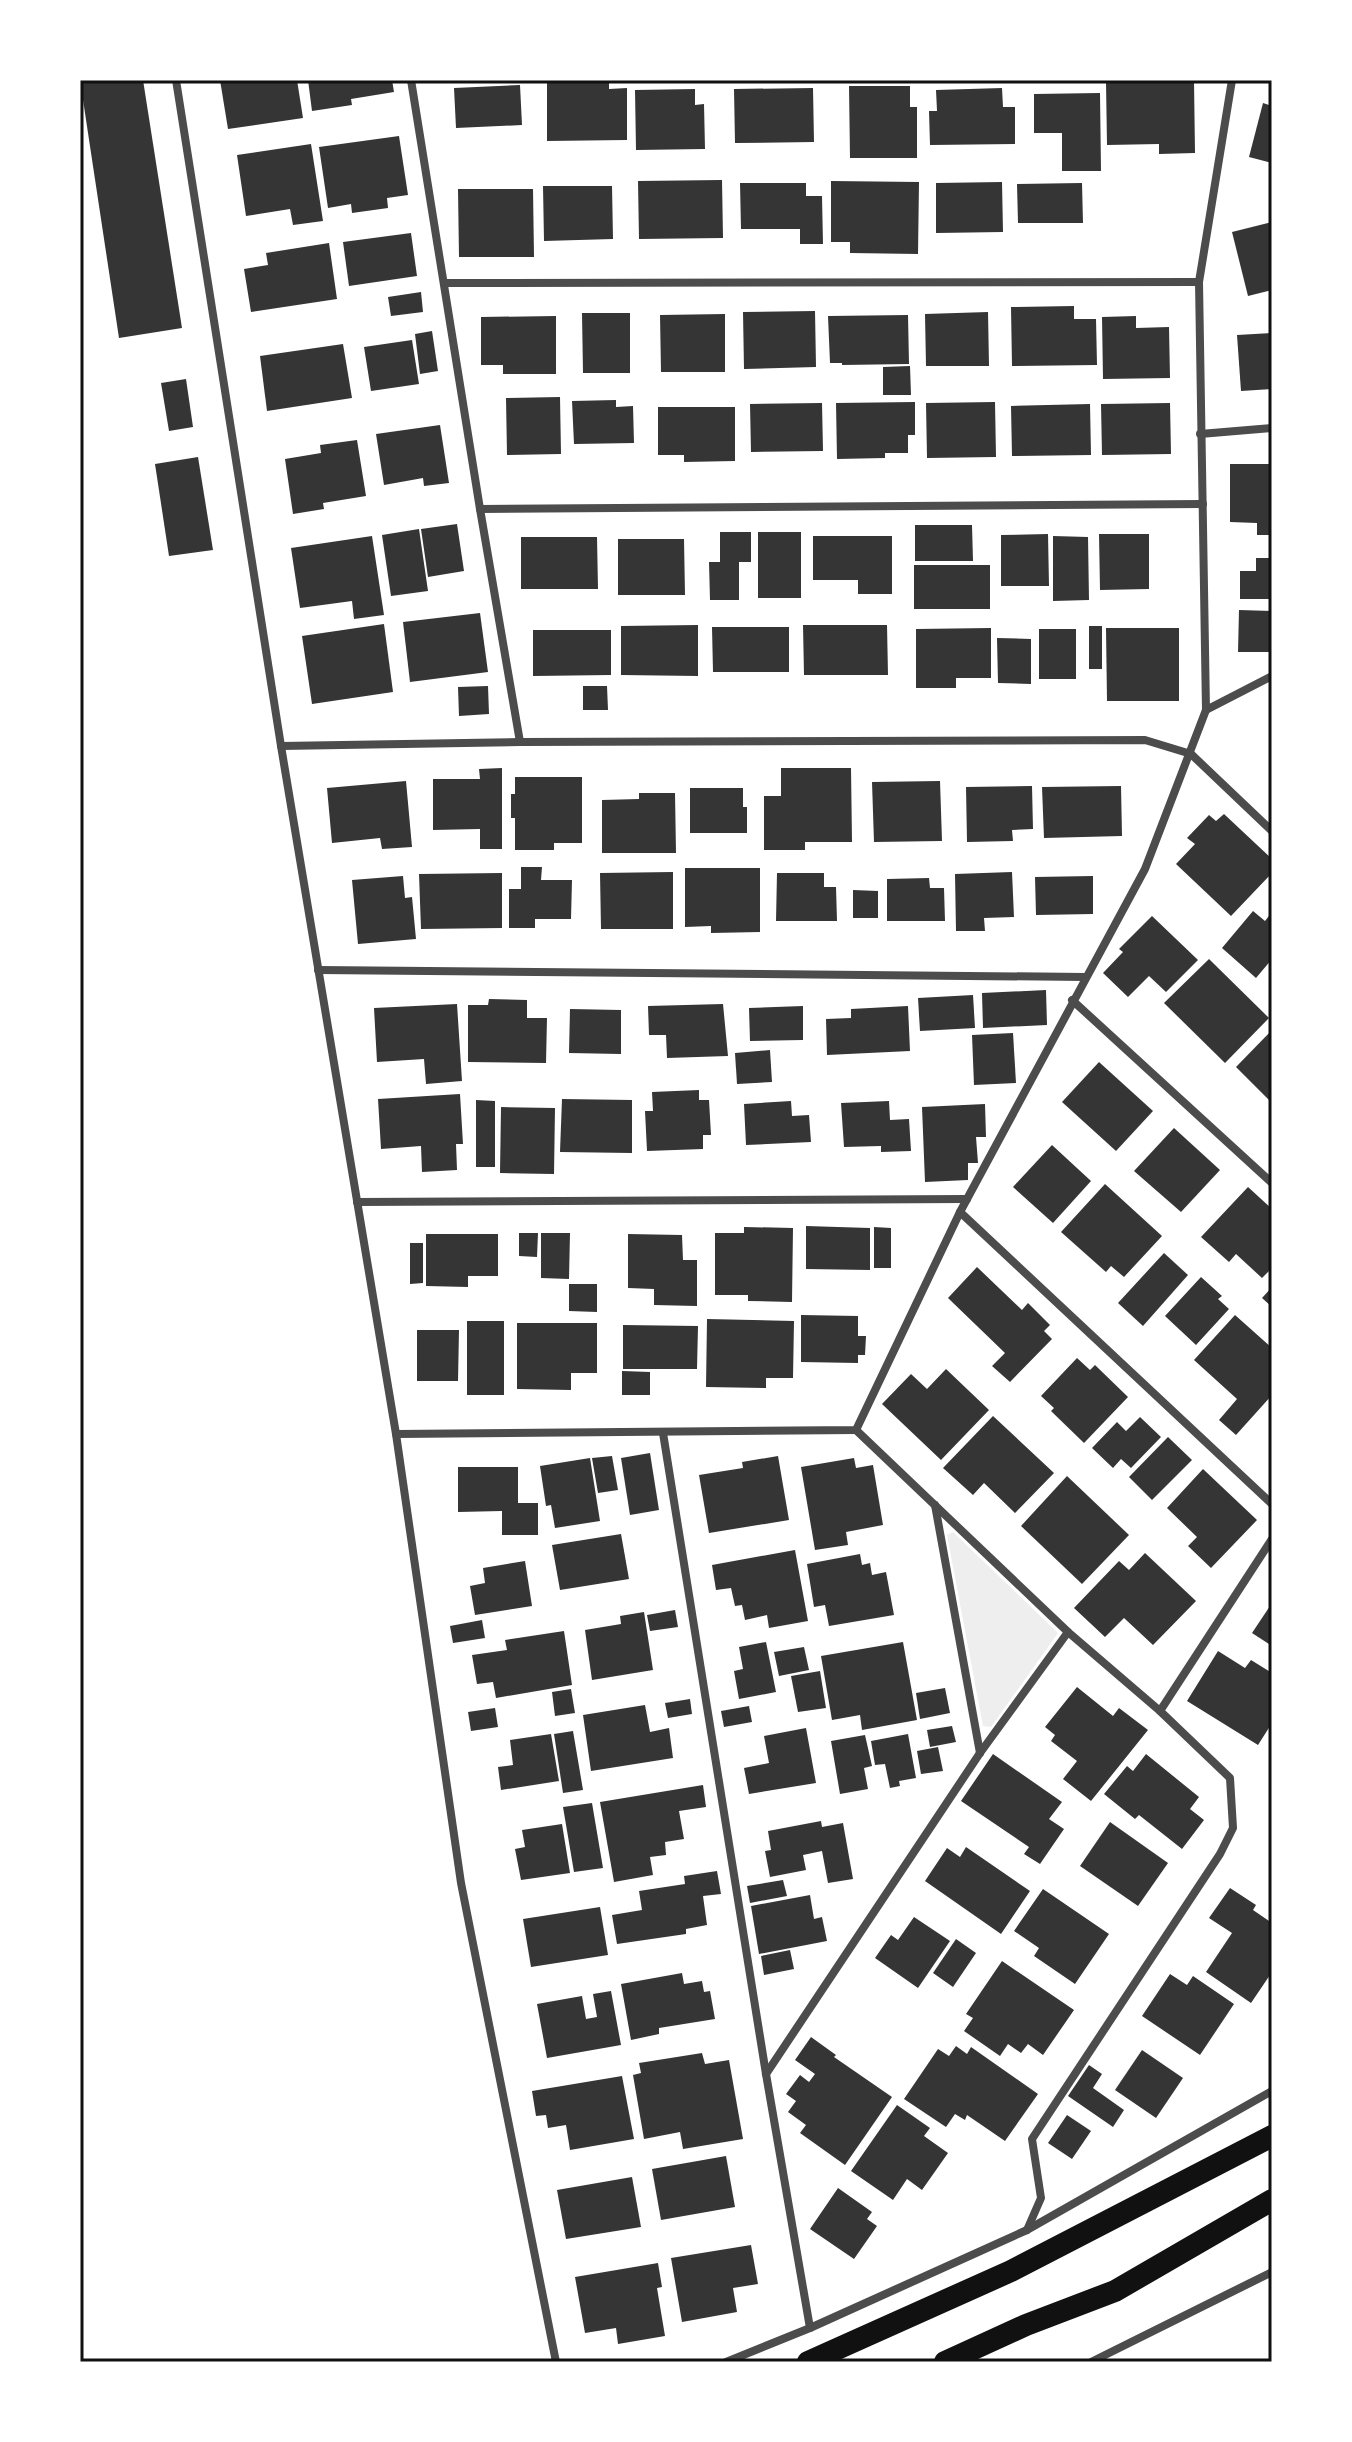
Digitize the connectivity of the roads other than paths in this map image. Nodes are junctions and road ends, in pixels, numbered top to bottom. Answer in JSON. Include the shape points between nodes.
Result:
{"nodes":[{"id":1,"x":176,"y":80,"type":"edge"},
{"id":2,"x":411,"y":80,"type":"edge"},
{"id":3,"x":1232,"y":80,"type":"edge"},
{"id":4,"x":1199,"y":282,"type":"junction"},
{"id":5,"x":444,"y":283,"type":"junction"},
{"id":6,"x":1272,"y":428,"type":"edge"},
{"id":7,"x":1200,"y":434,"type":"junction"},
{"id":8,"x":1203,"y":504,"type":"junction"},
{"id":9,"x":480,"y":509,"type":"junction"},
{"id":10,"x":1272,"y":676,"type":"edge"},
{"id":11,"x":1206,"y":710,"type":"junction"},
{"id":12,"x":520,"y":742,"type":"junction"},
{"id":13,"x":281,"y":746,"type":"junction"},
{"id":14,"x":1191,"y":754,"type":"junction"},
{"id":15,"x":1272,"y":831,"type":"edge"},
{"id":16,"x":318,"y":970,"type":"junction"},
{"id":17,"x":1085,"y":977,"type":"junction"},
{"id":18,"x":1072,"y":1000,"type":"junction"},
{"id":19,"x":1272,"y":1183,"type":"edge"},
{"id":20,"x":967,"y":1199,"type":"junction"},
{"id":21,"x":357,"y":1202,"type":"junction"},
{"id":22,"x":960,"y":1212,"type":"junction"},
{"id":23,"x":856,"y":1430,"type":"junction"},
{"id":24,"x":663,"y":1433,"type":"junction"},
{"id":25,"x":396,"y":1434,"type":"junction"},
{"id":26,"x":1272,"y":1504,"type":"edge"},
{"id":27,"x":935,"y":1505,"type":"junction"},
{"id":28,"x":1272,"y":1539,"type":"edge"},
{"id":29,"x":1068,"y":1632,"type":"junction"},
{"id":30,"x":1160,"y":1711,"type":"junction"},
{"id":31,"x":980,"y":1753,"type":"junction"},
{"id":32,"x":766,"y":2074,"type":"junction"},
{"id":33,"x":1272,"y":2091,"type":"edge"},
{"id":34,"x":1272,"y":2136,"type":"edge"},
{"id":35,"x":1272,"y":2200,"type":"edge"},
{"id":36,"x":1027,"y":2230,"type":"junction"},
{"id":37,"x":1272,"y":2272,"type":"edge"},
{"id":38,"x":810,"y":2328,"type":"junction"},
{"id":39,"x":556,"y":2362,"type":"edge"},
{"id":40,"x":726,"y":2362,"type":"edge"},
{"id":41,"x":808,"y":2362,"type":"edge"},
{"id":42,"x":945,"y":2362,"type":"edge"},
{"id":43,"x":1091,"y":2362,"type":"edge"}],
"edges":[{"from":1,"to":13,"type":"street"},
{"from":2,"to":5,"type":"street"},
{"from":3,"to":4,"type":"street"},
{"from":4,"to":5,"type":"street"},
{"from":4,"to":7,"type":"street"},
{"from":5,"to":9,"type":"street"},
{"from":6,"to":7,"type":"street"},
{"from":7,"to":8,"type":"street"},
{"from":8,"to":9,"type":"street"},
{"from":8,"to":11,"type":"street"},
{"from":9,"to":12,"type":"street"},
{"from":10,"to":11,"type":"street"},
{"from":11,"to":14,"type":"street"},
{"from":12,"to":13,"type":"street"},
{"from":12,"to":14,"type":"street","via":[[1145,740]]},
{"from":13,"to":16,"type":"street"},
{"from":14,"to":15,"type":"street"},
{"from":14,"to":17,"type":"street","via":[[1145,869]]},
{"from":16,"to":17,"type":"street"},
{"from":16,"to":21,"type":"street"},
{"from":17,"to":18,"type":"street"},
{"from":18,"to":19,"type":"street"},
{"from":18,"to":20,"type":"street"},
{"from":20,"to":21,"type":"street"},
{"from":20,"to":22,"type":"street"},
{"from":21,"to":25,"type":"street"},
{"from":22,"to":23,"type":"street"},
{"from":22,"to":26,"type":"street"},
{"from":23,"to":24,"type":"street"},
{"from":23,"to":27,"type":"street"},
{"from":24,"to":25,"type":"street"},
{"from":24,"to":32,"type":"street"},
{"from":25,"to":39,"type":"street","via":[[461,1883]]},
{"from":27,"to":29,"type":"street"},
{"from":27,"to":31,"type":"street"},
{"from":28,"to":30,"type":"street"},
{"from":29,"to":30,"type":"street"},
{"from":29,"to":31,"type":"street"},
{"from":30,"to":36,"type":"street","via":[[1230,1778],[1233,1828],[1032,2139],[1041,2198]]},
{"from":31,"to":32,"type":"street"},
{"from":32,"to":38,"type":"street"},
{"from":33,"to":36,"type":"street"},
{"from":34,"to":41,"type":"highway","via":[[1011,2271]]},
{"from":35,"to":42,"type":"highway","via":[[1115,2291]]},
{"from":36,"to":38,"type":"street"},
{"from":37,"to":43,"type":"street"},
{"from":38,"to":40,"type":"street"}]}
